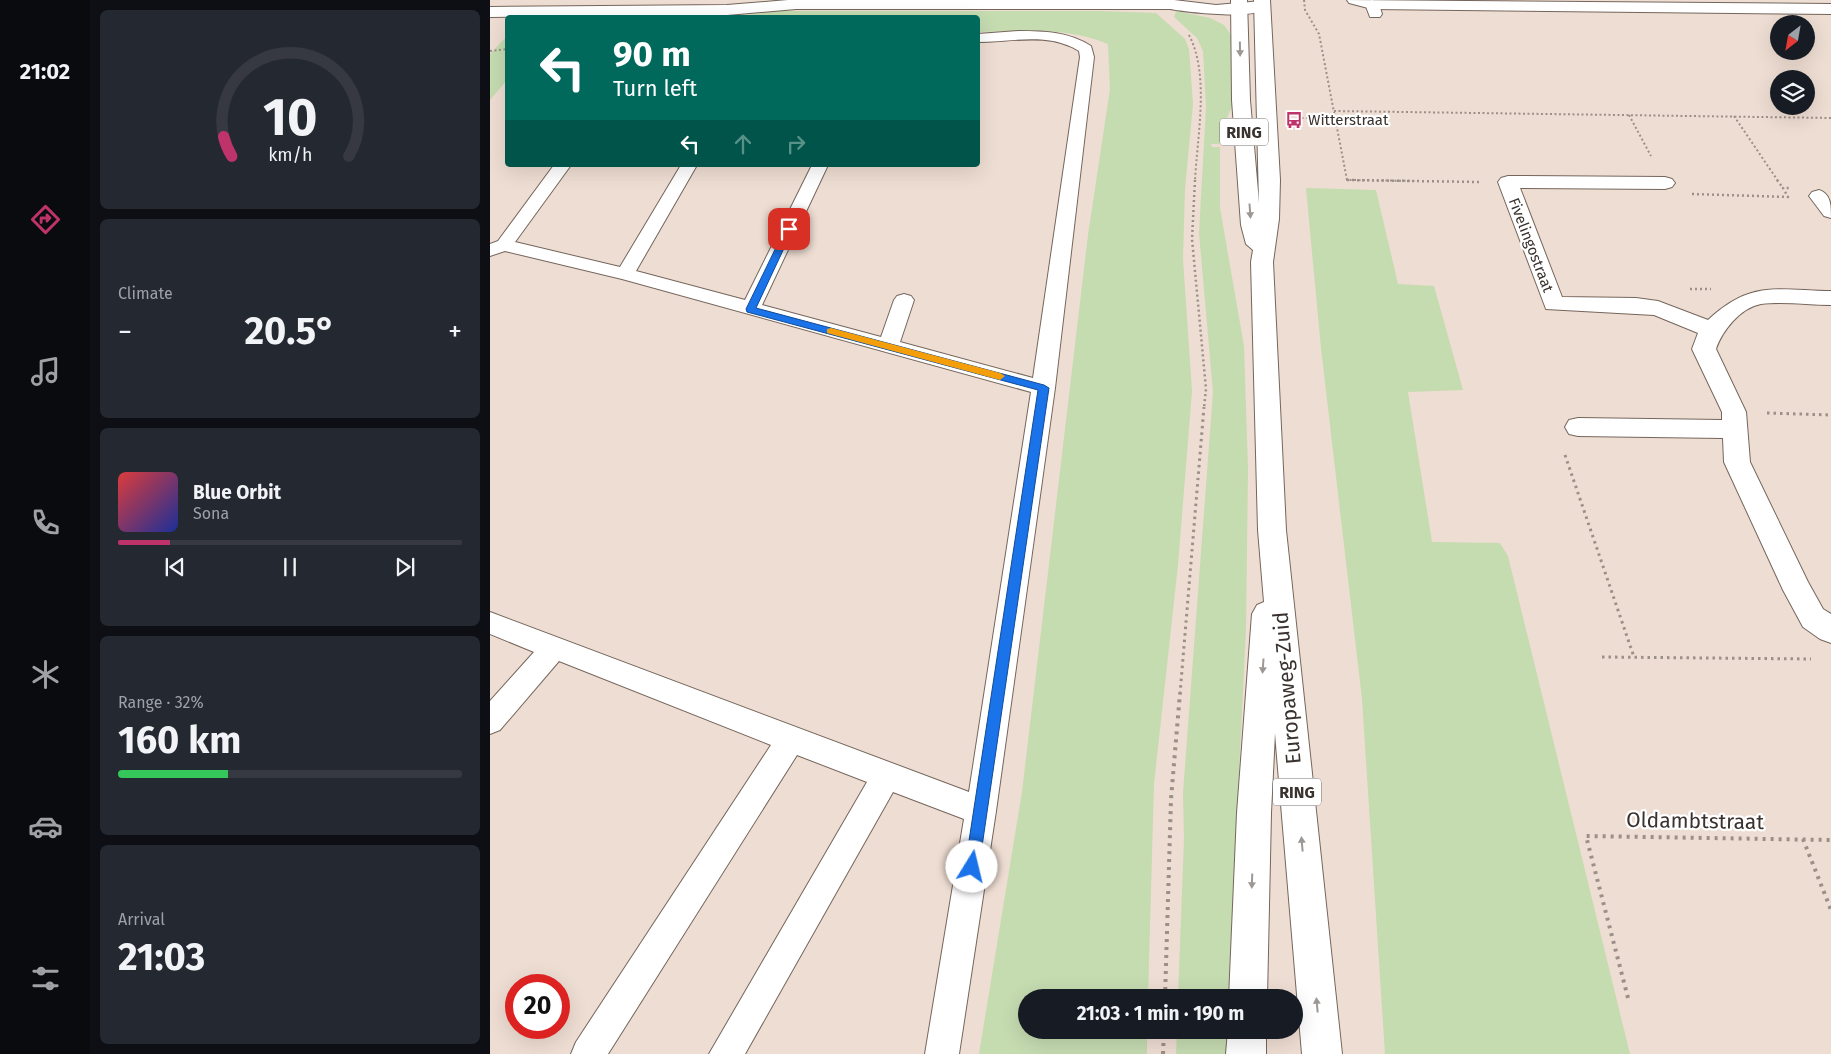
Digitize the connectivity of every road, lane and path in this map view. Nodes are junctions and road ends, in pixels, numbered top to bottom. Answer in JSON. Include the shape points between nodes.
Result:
{"nodes":[{"id":1,"x":1195,"y":0,"type":"edge"},
{"id":2,"x":1304,"y":0,"type":"edge"},
{"id":3,"x":1355,"y":0,"type":"edge"},
{"id":4,"x":771,"y":2,"type":"edge"},
{"id":5,"x":1236,"y":3,"type":"edge"},
{"id":6,"x":1262,"y":3,"type":"edge"},
{"id":7,"x":1170,"y":4,"type":"junction"},
{"id":8,"x":1831,"y":9,"type":"edge"},
{"id":9,"x":491,"y":13,"type":"edge"},
{"id":10,"x":980,"y":38,"type":"edge"},
{"id":11,"x":505,"y":49,"type":"edge"},
{"id":12,"x":490,"y":51,"type":"edge"},
{"id":13,"x":1334,"y":112,"type":"junction"},
{"id":14,"x":1628,"y":115,"type":"junction"},
{"id":15,"x":1734,"y":116,"type":"junction"},
{"id":16,"x":1292,"y":118,"type":"dead end"},
{"id":17,"x":1336,"y":118,"type":"junction"},
{"id":18,"x":1831,"y":118,"type":"edge"},
{"id":19,"x":561,"y":167,"type":"edge"},
{"id":20,"x":688,"y":167,"type":"edge"},
{"id":21,"x":819,"y":167,"type":"edge"},
{"id":22,"x":1508,"y":182,"type":"junction"},
{"id":23,"x":1665,"y":183,"type":"junction"},
{"id":24,"x":1783,"y":188,"type":"junction"},
{"id":25,"x":1793,"y":188,"type":"dead end"},
{"id":26,"x":497,"y":248,"type":"edge"},
{"id":27,"x":1262,"y":262,"type":"junction"},
{"id":28,"x":625,"y":274,"type":"junction"},
{"id":29,"x":1831,"y":298,"type":"edge"},
{"id":30,"x":904,"y":300,"type":"dead end"},
{"id":31,"x":750,"y":309,"type":"junction"},
{"id":32,"x":1711,"y":330,"type":"junction"},
{"id":33,"x":888,"y":346,"type":"junction"},
{"id":34,"x":1044,"y":388,"type":"junction"},
{"id":35,"x":1831,"y":415,"type":"edge"},
{"id":36,"x":1734,"y":421,"type":"junction"},
{"id":37,"x":1578,"y":427,"type":"joint"},
{"id":38,"x":1272,"y":530,"type":"junction"},
{"id":39,"x":490,"y":623,"type":"edge"},
{"id":40,"x":1831,"y":630,"type":"edge"},
{"id":41,"x":555,"y":647,"type":"junction"},
{"id":42,"x":1602,"y":657,"type":"dead end"},
{"id":43,"x":1634,"y":657,"type":"junction"},
{"id":44,"x":1814,"y":659,"type":"dead end"},
{"id":45,"x":490,"y":722,"type":"edge"},
{"id":46,"x":791,"y":740,"type":"junction"},
{"id":47,"x":887,"y":775,"type":"junction"},
{"id":48,"x":981,"y":811,"type":"junction"},
{"id":49,"x":1803,"y":839,"type":"junction"},
{"id":50,"x":1831,"y":840,"type":"edge"},
{"id":51,"x":1831,"y":910,"type":"edge"},
{"id":52,"x":1165,"y":989,"type":"edge"},
{"id":53,"x":1248,"y":989,"type":"edge"},
{"id":54,"x":1628,"y":998,"type":"dead end"},
{"id":55,"x":1164,"y":1039,"type":"edge"},
{"id":56,"x":1247,"y":1039,"type":"edge"},
{"id":57,"x":588,"y":1054,"type":"edge"},
{"id":58,"x":726,"y":1054,"type":"edge"},
{"id":59,"x":942,"y":1054,"type":"edge"},
{"id":60,"x":1163,"y":1054,"type":"edge"},
{"id":61,"x":1246,"y":1054,"type":"edge"},
{"id":62,"x":1322,"y":1054,"type":"edge"}],
"edges":[{"from":1,"to":7,"type":"street"},
{"from":2,"to":13,"type":"path","via":[[1305,10],[1319,34]]},
{"from":3,"to":8,"type":"street","via":[[1373,9]]},
{"from":4,"to":7,"type":"street"},
{"from":4,"to":9,"type":"street","via":[[727,10]]},
{"from":5,"to":6,"type":"street"},
{"from":5,"to":7,"type":"street","via":[[1207,10]]},
{"from":5,"to":27,"type":"street","name":"Europaweg-Zuid","number":"RING","one_way":true,"via":[[1251,225]]},
{"from":6,"to":27,"type":"street","name":"Europaweg-Zuid","number":"RING","via":[[1270,180],[1269,219]]},
{"from":7,"to":52,"type":"path","via":[[1172,20],[1192,37],[1197,50],[1201,99],[1192,239],[1206,389],[1171,799]]},
{"from":10,"to":34,"type":"lane","via":[[1053,36],[1086,49]]},
{"from":11,"to":12,"type":"path"},
{"from":13,"to":14,"type":"path"},
{"from":13,"to":17,"type":"path"},
{"from":14,"to":15,"type":"path"},
{"from":14,"to":23,"type":"path"},
{"from":15,"to":18,"type":"path"},
{"from":15,"to":24,"type":"path"},
{"from":16,"to":17,"type":"path"},
{"from":17,"to":22,"type":"path","via":[[1347,180]]},
{"from":19,"to":26,"type":"lane"},
{"from":20,"to":28,"type":"lane"},
{"from":21,"to":31,"type":"lane"},
{"from":22,"to":23,"type":"street","name":"Fivelingostraat"},
{"from":22,"to":32,"type":"street","name":"Fivelingostraat","via":[[1554,304],[1658,308]]},
{"from":23,"to":24,"type":"path","via":[[1671,193],[1788,197]]},
{"from":24,"to":25,"type":"path"},
{"from":26,"to":28,"type":"lane"},
{"from":27,"to":38,"type":"street","name":"Europaweg-Zuid","number":"RING"},
{"from":28,"to":31,"type":"lane"},
{"from":29,"to":32,"type":"street","via":[[1756,297],[1734,308]]},
{"from":30,"to":33,"type":"lane"},
{"from":31,"to":33,"type":"lane"},
{"from":32,"to":36,"type":"street","via":[[1704,348]]},
{"from":33,"to":34,"type":"lane"},
{"from":34,"to":48,"type":"lane"},
{"from":35,"to":36,"type":"path"},
{"from":36,"to":37,"type":"street"},
{"from":36,"to":40,"type":"street","via":[[1737,462],[1797,590],[1813,618]]},
{"from":37,"to":43,"type":"path","via":[[1560,440]]},
{"from":38,"to":53,"type":"street","name":"Europaweg-Zuid","number":"RING","one_way":true,"via":[[1254,812]]},
{"from":62,"to":38,"type":"street","name":"Europaweg-Zuid","number":"RING","one_way":true},
{"from":39,"to":41,"type":"lane"},
{"from":41,"to":45,"type":"lane"},
{"from":41,"to":46,"type":"lane"},
{"from":42,"to":43,"type":"path"},
{"from":43,"to":44,"type":"path"},
{"from":46,"to":47,"type":"lane"},
{"from":46,"to":57,"type":"lane"},
{"from":47,"to":48,"type":"lane"},
{"from":47,"to":58,"type":"lane"},
{"from":48,"to":59,"type":"lane"},
{"from":49,"to":50,"type":"path","name":"Oldambtstraat"},
{"from":49,"to":51,"type":"path"},
{"from":49,"to":54,"type":"path","name":"Oldambtstraat","via":[[1586,836]]},
{"from":55,"to":60,"type":"path"},
{"from":56,"to":61,"type":"street"}]}
